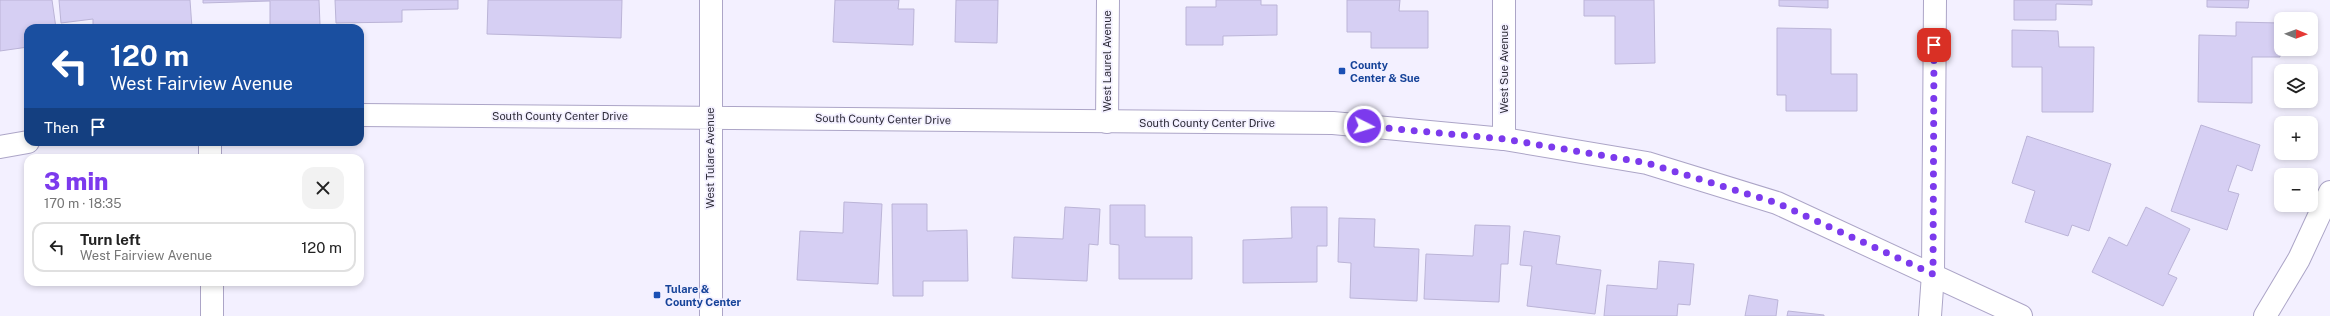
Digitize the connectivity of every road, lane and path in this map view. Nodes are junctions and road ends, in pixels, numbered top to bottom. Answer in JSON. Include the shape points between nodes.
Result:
{"nodes":[{"id":1,"x":711,"y":0,"type":"edge"},
{"id":2,"x":1108,"y":0,"type":"edge"},
{"id":3,"x":1504,"y":0,"type":"edge"},
{"id":4,"x":1934,"y":0,"type":"edge"},
{"id":5,"x":364,"y":114,"type":"edge"},
{"id":6,"x":710,"y":117,"type":"junction"},
{"id":7,"x":1107,"y":122,"type":"junction"},
{"id":8,"x":1504,"y":139,"type":"junction"},
{"id":9,"x":24,"y":143,"type":"edge"},
{"id":10,"x":0,"y":147,"type":"edge"},
{"id":11,"x":2330,"y":192,"type":"edge"},
{"id":12,"x":1933,"y":274,"type":"junction"},
{"id":13,"x":212,"y":286,"type":"edge"},
{"id":14,"x":212,"y":316,"type":"edge"},
{"id":15,"x":711,"y":316,"type":"edge"},
{"id":16,"x":1930,"y":316,"type":"edge"},
{"id":17,"x":2021,"y":316,"type":"edge"},
{"id":18,"x":2265,"y":316,"type":"edge"}],
"edges":[{"from":1,"to":6,"type":"street","name":"West Tulare Avenue"},
{"from":2,"to":7,"type":"street","name":"West Laurel Avenue"},
{"from":3,"to":8,"type":"street","name":"West Sue Avenue"},
{"from":4,"to":12,"type":"street"},
{"from":5,"to":6,"type":"street","name":"South County Center Drive"},
{"from":6,"to":7,"type":"street","name":"South County Center Drive"},
{"from":6,"to":15,"type":"street","name":"West Tulare Avenue"},
{"from":7,"to":8,"type":"street","name":"South County Center Drive","via":[[1332,123]]},
{"from":8,"to":12,"type":"street","name":"South County Center Drive","via":[[1647,163],[1777,203]]},
{"from":9,"to":10,"type":"street"},
{"from":11,"to":18,"type":"street","via":[[2299,259]]},
{"from":12,"to":16,"type":"street"},
{"from":12,"to":17,"type":"street","name":"South County Center Drive"},
{"from":13,"to":14,"type":"street"}]}
